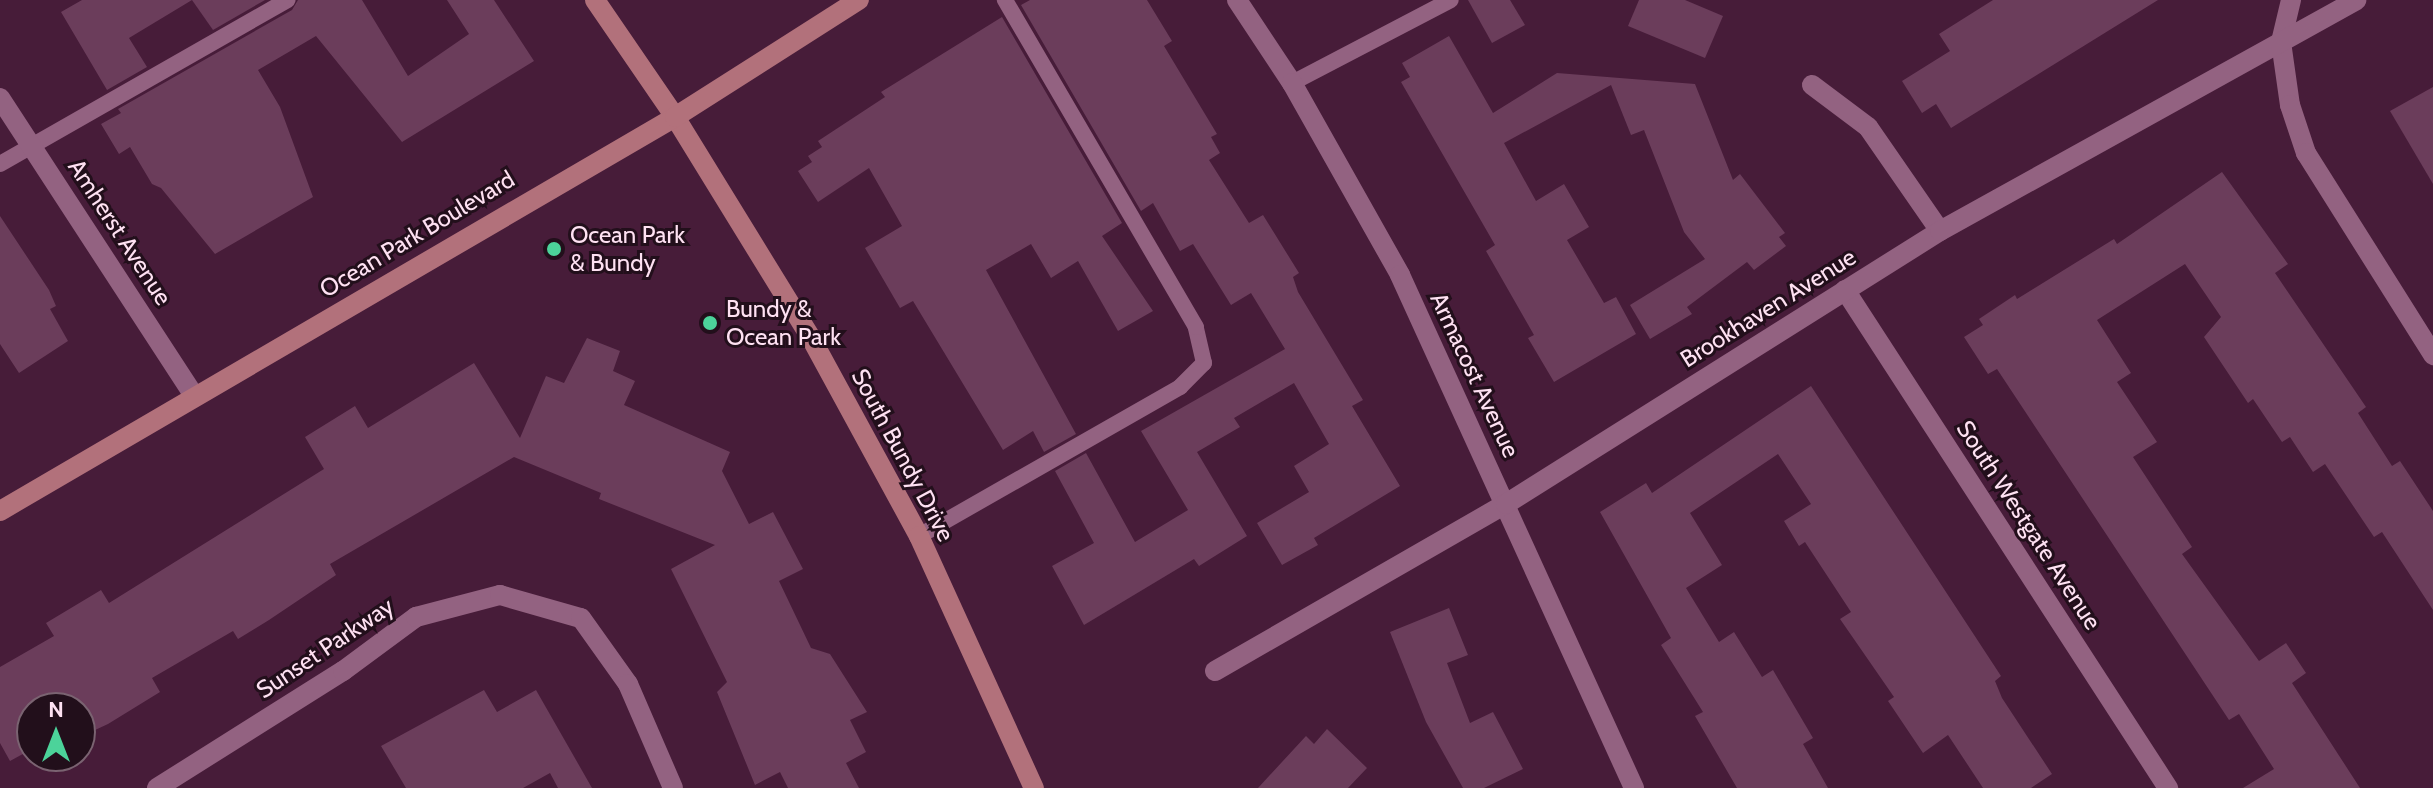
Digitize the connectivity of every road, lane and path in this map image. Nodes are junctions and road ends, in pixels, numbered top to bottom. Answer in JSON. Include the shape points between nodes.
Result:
{"nodes":[{"id":1,"x":287,"y":0,"type":"edge"},
{"id":2,"x":595,"y":0,"type":"edge"},
{"id":3,"x":859,"y":0,"type":"edge"},
{"id":4,"x":1005,"y":0,"type":"edge"},
{"id":5,"x":1237,"y":0,"type":"edge"},
{"id":6,"x":1451,"y":0,"type":"edge"},
{"id":7,"x":2291,"y":0,"type":"edge"},
{"id":8,"x":2356,"y":0,"type":"edge"},
{"id":9,"x":2281,"y":42,"type":"junction"},
{"id":10,"x":1292,"y":83,"type":"junction"},
{"id":11,"x":1812,"y":85,"type":"dead end"},
{"id":12,"x":0,"y":98,"type":"edge"},
{"id":13,"x":675,"y":117,"type":"junction"},
{"id":14,"x":31,"y":145,"type":"junction"},
{"id":15,"x":0,"y":164,"type":"edge"},
{"id":16,"x":1940,"y":231,"type":"junction"},
{"id":17,"x":1845,"y":290,"type":"junction"},
{"id":18,"x":2433,"y":355,"type":"edge"},
{"id":19,"x":194,"y":396,"type":"junction"},
{"id":20,"x":1506,"y":504,"type":"junction"},
{"id":21,"x":0,"y":511,"type":"edge"},
{"id":22,"x":919,"y":536,"type":"junction"},
{"id":23,"x":1215,"y":671,"type":"dead end"},
{"id":24,"x":157,"y":788,"type":"edge"},
{"id":25,"x":673,"y":788,"type":"edge"},
{"id":26,"x":1034,"y":788,"type":"edge"},
{"id":27,"x":1634,"y":788,"type":"edge"},
{"id":28,"x":2168,"y":788,"type":"edge"}],
"edges":[{"from":1,"to":14,"type":"lane"},
{"from":2,"to":13,"type":"main road","name":"South Bundy Drive"},
{"from":3,"to":13,"type":"main road","name":"Ocean Park Boulevard"},
{"from":4,"to":22,"type":"lane","via":[[1196,327],[1204,363],[1180,387]]},
{"from":5,"to":10,"type":"street","name":"Armacost Avenue"},
{"from":6,"to":10,"type":"lane"},
{"from":7,"to":9,"type":"street"},
{"from":8,"to":9,"type":"street","name":"Brookhaven Avenue"},
{"from":9,"to":16,"type":"street","name":"Brookhaven Avenue"},
{"from":9,"to":18,"type":"street","via":[[2290,105],[2306,153]]},
{"from":10,"to":20,"type":"street","name":"Armacost Avenue","via":[[1400,275]]},
{"from":11,"to":16,"type":"street","via":[[1868,127]]},
{"from":12,"to":14,"type":"street","name":"Amherst Avenue"},
{"from":13,"to":19,"type":"main road","name":"Ocean Park Boulevard"},
{"from":13,"to":22,"type":"main road","name":"South Bundy Drive","via":[[811,338]]},
{"from":14,"to":15,"type":"lane"},
{"from":14,"to":19,"type":"street","name":"Amherst Avenue"},
{"from":16,"to":17,"type":"street","name":"Brookhaven Avenue"},
{"from":17,"to":20,"type":"street","name":"Brookhaven Avenue"},
{"from":17,"to":28,"type":"street","name":"South Westgate Avenue"},
{"from":19,"to":21,"type":"main road","name":"Ocean Park Boulevard"},
{"from":20,"to":23,"type":"street","name":"Brookhaven Avenue"},
{"from":20,"to":27,"type":"street","name":"Armacost Avenue"},
{"from":22,"to":26,"type":"main road","name":"South Bundy Drive"},
{"from":24,"to":25,"type":"street","name":"Sunset Parkway","via":[[343,671],[416,617],[500,595],[581,618],[628,684]]}]}
